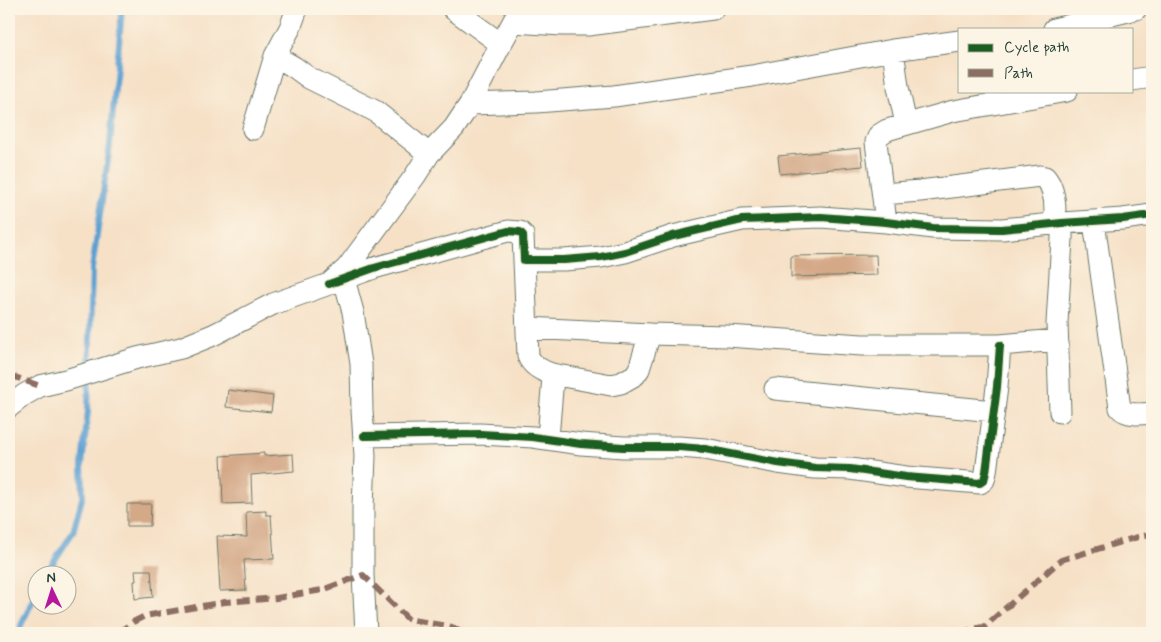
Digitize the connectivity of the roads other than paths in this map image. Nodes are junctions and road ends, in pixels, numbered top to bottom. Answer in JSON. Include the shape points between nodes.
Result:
{"nodes":[{"id":1,"x":297,"y":9,"type":"edge"},
{"id":2,"x":453,"y":9,"type":"edge"},
{"id":3,"x":713,"y":9,"type":"edge"},
{"id":4,"x":1136,"y":9,"type":"edge"},
{"id":5,"x":517,"y":15,"type":"edge"},
{"id":6,"x":1058,"y":28,"type":"edge"},
{"id":7,"x":958,"y":41,"type":"edge"},
{"id":8,"x":501,"y":44,"type":"junction"},
{"id":9,"x":893,"y":50,"type":"junction"},
{"id":10,"x":275,"y":56,"type":"junction"},
{"id":11,"x":1152,"y":77,"type":"edge"},
{"id":12,"x":1134,"y":80,"type":"edge"},
{"id":13,"x":1061,"y":92,"type":"edge"},
{"id":14,"x":470,"y":104,"type":"junction"},
{"id":15,"x":906,"y":124,"type":"junction"},
{"id":16,"x":253,"y":129,"type":"dead end"},
{"id":17,"x":429,"y":154,"type":"junction"},
{"id":18,"x":882,"y":194,"type":"junction"},
{"id":19,"x":1152,"y":215,"type":"edge"},
{"id":20,"x":886,"y":222,"type":"junction"},
{"id":21,"x":1094,"y":222,"type":"junction"},
{"id":22,"x":1058,"y":223,"type":"junction"},
{"id":23,"x":524,"y":260,"type":"junction"},
{"id":24,"x":336,"y":281,"type":"junction"},
{"id":25,"x":527,"y":328,"type":"junction"},
{"id":26,"x":650,"y":334,"type":"junction"},
{"id":27,"x":1057,"y":340,"type":"junction"},
{"id":28,"x":1000,"y":345,"type":"junction"},
{"id":29,"x":552,"y":374,"type":"junction"},
{"id":30,"x":775,"y":389,"type":"dead end"},
{"id":31,"x":9,"y":407,"type":"edge"},
{"id":32,"x":993,"y":411,"type":"junction"},
{"id":33,"x":1060,"y":412,"type":"dead end"},
{"id":34,"x":1152,"y":413,"type":"edge"},
{"id":35,"x":364,"y":436,"type":"junction"},
{"id":36,"x":548,"y":438,"type":"junction"},
{"id":37,"x":366,"y":633,"type":"edge"}],
"edges":[{"from":1,"to":10,"type":"street"},
{"from":2,"to":8,"type":"street"},
{"from":3,"to":5,"type":"street","via":[[562,25]]},
{"from":4,"to":6,"type":"street"},
{"from":5,"to":8,"type":"street"},
{"from":7,"to":9,"type":"street"},
{"from":8,"to":14,"type":"street"},
{"from":9,"to":14,"type":"street","via":[[614,96]]},
{"from":9,"to":15,"type":"street"},
{"from":10,"to":16,"type":"street"},
{"from":10,"to":17,"type":"street","via":[[309,78],[375,112]]},
{"from":11,"to":12,"type":"street"},
{"from":13,"to":15,"type":"street","via":[[953,111]]},
{"from":14,"to":17,"type":"street","via":[[454,128]]},
{"from":15,"to":18,"type":"street","via":[[887,130],[879,135],[876,142]]},
{"from":17,"to":24,"type":"street"},
{"from":18,"to":20,"type":"street"},
{"from":18,"to":22,"type":"street","via":[[1040,176],[1047,179],[1053,193]]},
{"from":19,"to":21,"type":"street"},
{"from":20,"to":22,"type":"street","via":[[932,228],[1002,229]]},
{"from":20,"to":23,"type":"street","via":[[821,217],[742,220],[602,257]]},
{"from":21,"to":22,"type":"street"},
{"from":21,"to":34,"type":"street","via":[[1120,408],[1131,414]]},
{"from":22,"to":27,"type":"street","via":[[1062,240]]},
{"from":23,"to":24,"type":"street","via":[[523,235],[508,231]]},
{"from":23,"to":25,"type":"street"},
{"from":24,"to":31,"type":"street","via":[[273,304],[181,348],[40,386]]},
{"from":24,"to":35,"type":"street","via":[[353,312],[361,364]]},
{"from":25,"to":26,"type":"street"},
{"from":25,"to":29,"type":"street","via":[[530,361]]},
{"from":26,"to":28,"type":"street","via":[[862,346]]},
{"from":26,"to":29,"type":"street","via":[[639,369],[621,383],[611,385]]},
{"from":27,"to":28,"type":"street"},
{"from":27,"to":33,"type":"street"},
{"from":28,"to":32,"type":"street"},
{"from":29,"to":36,"type":"street"},
{"from":30,"to":32,"type":"street"},
{"from":32,"to":36,"type":"street","via":[[985,478],[980,483],[906,477],[850,468],[815,468],[688,448],[581,444]]},
{"from":35,"to":36,"type":"street","via":[[480,434]]},
{"from":35,"to":37,"type":"street"}]}
